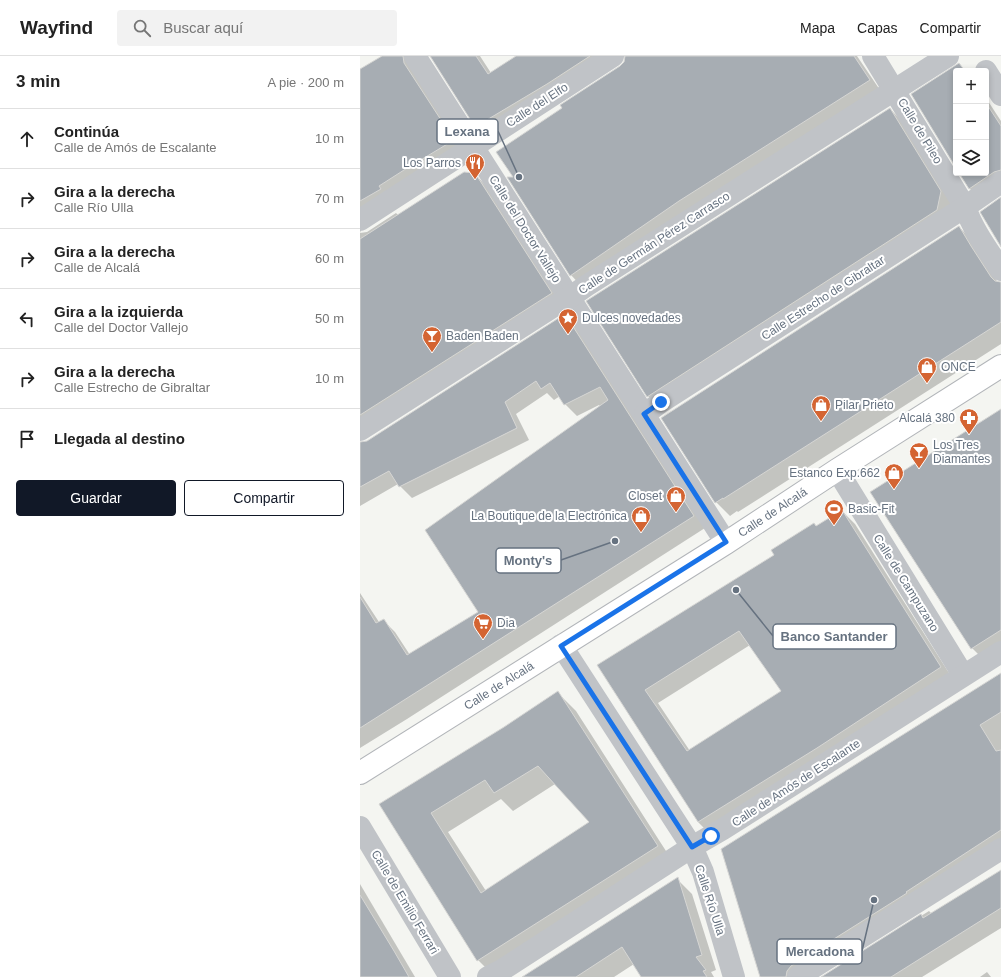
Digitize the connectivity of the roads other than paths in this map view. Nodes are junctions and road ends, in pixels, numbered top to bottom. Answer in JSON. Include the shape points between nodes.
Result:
{"nodes":[{"id":1,"x":415,"y":56,"type":"edge"},
{"id":2,"x":613,"y":56,"type":"edge"},
{"id":3,"x":873,"y":56,"type":"edge"},
{"id":4,"x":948,"y":56,"type":"edge"},
{"id":5,"x":976,"y":56,"type":"edge"},
{"id":6,"x":984,"y":68,"type":"edge"},
{"id":7,"x":989,"y":76,"type":"edge"},
{"id":8,"x":895,"y":90,"type":"junction"},
{"id":9,"x":1001,"y":95,"type":"edge"},
{"id":10,"x":473,"y":146,"type":"junction"},
{"id":11,"x":1001,"y":182,"type":"edge"},
{"id":12,"x":965,"y":207,"type":"junction"},
{"id":13,"x":360,"y":220,"type":"edge"},
{"id":14,"x":1001,"y":270,"type":"edge"},
{"id":15,"x":569,"y":298,"type":"junction"},
{"id":16,"x":1001,"y":366,"type":"edge"},
{"id":17,"x":644,"y":414,"type":"junction"},
{"id":18,"x":360,"y":430,"type":"edge"},
{"id":19,"x":837,"y":470,"type":"junction"},
{"id":20,"x":726,"y":542,"type":"junction"},
{"id":21,"x":561,"y":646,"type":"junction"},
{"id":22,"x":1001,"y":652,"type":"edge"},
{"id":23,"x":964,"y":675,"type":"junction"},
{"id":24,"x":360,"y":773,"type":"edge"},
{"id":25,"x":360,"y":827,"type":"edge"},
{"id":26,"x":692,"y":847,"type":"junction"},
{"id":27,"x":1001,"y":849,"type":"edge"},
{"id":28,"x":450,"y":977,"type":"edge"},
{"id":29,"x":488,"y":977,"type":"edge"},
{"id":30,"x":734,"y":977,"type":"edge"},
{"id":31,"x":798,"y":977,"type":"edge"}],
"edges":[{"from":1,"to":10,"type":"street","name":"Calle del Doctor Vallejo"},
{"from":2,"to":10,"type":"street","name":"Calle del Elfo"},
{"from":3,"to":8,"type":"street","name":"Calle de Pileo"},
{"from":4,"to":8,"type":"street","name":"Calle de Germán Pérez Carrasco"},
{"from":5,"to":6,"type":"street"},
{"from":7,"to":9,"type":"street"},
{"from":8,"to":12,"type":"street","name":"Calle de Pileo"},
{"from":8,"to":15,"type":"street","name":"Calle de Germán Pérez Carrasco"},
{"from":10,"to":13,"type":"street","name":"Calle del Elfo"},
{"from":10,"to":15,"type":"street","name":"Calle del Doctor Vallejo"},
{"from":11,"to":12,"type":"street","name":"Calle Estrecho de Gibraltar"},
{"from":12,"to":14,"type":"street","name":"Calle de Pileo","via":[[978,234]]},
{"from":12,"to":17,"type":"street","name":"Calle Estrecho de Gibraltar"},
{"from":15,"to":17,"type":"street","name":"Calle del Doctor Vallejo"},
{"from":15,"to":18,"type":"street","name":"Calle de Germán Pérez Carrasco"},
{"from":16,"to":19,"type":"main road","name":"Calle de Alcalá"},
{"from":17,"to":20,"type":"street","name":"Calle del Doctor Vallejo"},
{"from":19,"to":20,"type":"main road","name":"Calle de Alcalá"},
{"from":19,"to":23,"type":"street","name":"Calle de Campuzano"},
{"from":20,"to":21,"type":"main road","name":"Calle de Alcalá"},
{"from":21,"to":24,"type":"main road","name":"Calle de Alcalá"},
{"from":21,"to":26,"type":"street","name":"Calle Río Ulla"},
{"from":22,"to":23,"type":"street","name":"Calle de Amós de Escalante"},
{"from":23,"to":26,"type":"street","name":"Calle de Amós de Escalante"},
{"from":25,"to":28,"type":"street","name":"Calle de Emilio Ferrari"},
{"from":26,"to":29,"type":"street","name":"Calle de Amós de Escalante"},
{"from":26,"to":30,"type":"street","name":"Calle Río Ulla","via":[[703,872]]},
{"from":27,"to":31,"type":"street"}]}
